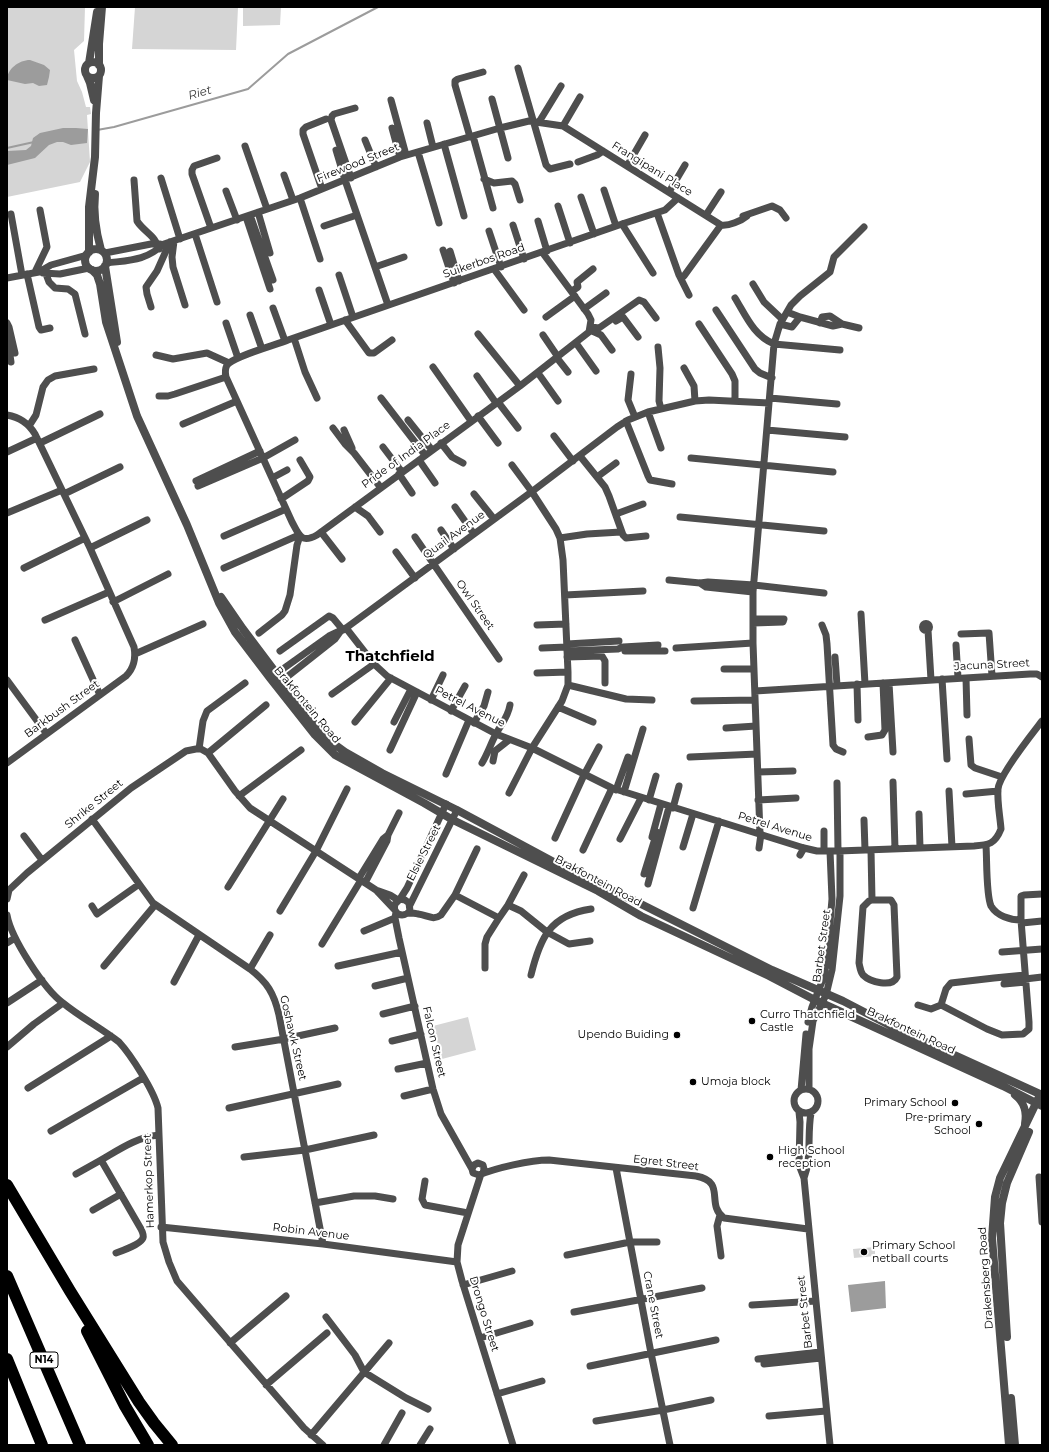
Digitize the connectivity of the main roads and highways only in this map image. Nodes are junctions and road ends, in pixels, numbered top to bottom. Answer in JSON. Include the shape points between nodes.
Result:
{"nodes":[{"id":1,"x":7,"y":1185,"type":"edge"},
{"id":2,"x":7,"y":1276,"type":"edge"},
{"id":3,"x":70,"y":1291,"type":"junction"},
{"id":4,"x":7,"y":1359,"type":"edge"},
{"id":5,"x":42,"y":1445,"type":"edge"},
{"id":6,"x":80,"y":1445,"type":"edge"},
{"id":7,"x":148,"y":1445,"type":"edge"},
{"id":8,"x":172,"y":1445,"type":"edge"}],
"edges":[{"from":1,"to":3,"type":"highway"},
{"from":2,"to":6,"type":"highway","number":"N14"},
{"from":3,"to":7,"type":"highway","via":[[76,1310],[102,1363]]},
{"from":3,"to":8,"type":"highway","via":[[139,1402]]},
{"from":4,"to":5,"type":"highway"}]}
